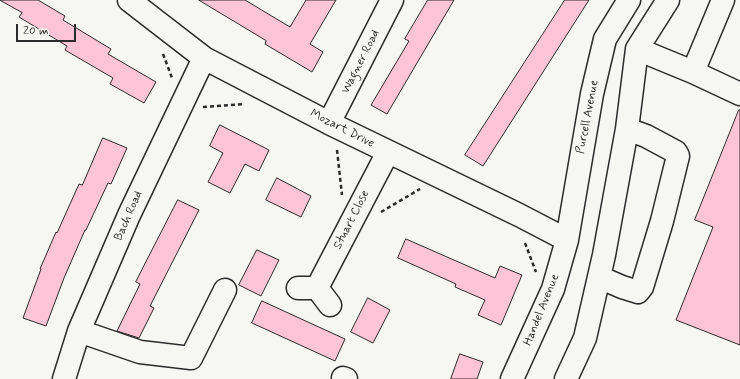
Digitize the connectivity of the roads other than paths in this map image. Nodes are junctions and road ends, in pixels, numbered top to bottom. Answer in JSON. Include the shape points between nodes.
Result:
{"nodes":[{"id":1,"x":129,"y":0,"type":"edge"},
{"id":2,"x":392,"y":0,"type":"edge"},
{"id":3,"x":629,"y":0,"type":"edge"},
{"id":4,"x":668,"y":0,"type":"edge"},
{"id":5,"x":723,"y":0,"type":"edge"},
{"id":6,"x":637,"y":49,"type":"junction"},
{"id":7,"x":204,"y":58,"type":"junction"},
{"id":8,"x":693,"y":72,"type":"junction"},
{"id":9,"x":740,"y":94,"type":"edge"},
{"id":10,"x":329,"y":123,"type":"junction"},
{"id":11,"x":627,"y":129,"type":"junction"},
{"id":12,"x":388,"y":152,"type":"junction"},
{"id":13,"x":566,"y":240,"type":"junction"},
{"id":14,"x":599,"y":277,"type":"junction"},
{"id":15,"x":225,"y":290,"type":"dead end"},
{"id":16,"x":315,"y":294,"type":"dead end"},
{"id":17,"x":79,"y":331,"type":"junction"},
{"id":18,"x":64,"y":379,"type":"edge"},
{"id":19,"x":512,"y":379,"type":"edge"},
{"id":20,"x":566,"y":379,"type":"edge"}],
"edges":[{"from":1,"to":7,"type":"street","name":"Mozart Drive"},
{"from":2,"to":10,"type":"street","name":"Wagner Road"},
{"from":3,"to":13,"type":"street","name":"Purcell Avenue","via":[[605,40],[592,94]]},
{"from":4,"to":6,"type":"street"},
{"from":5,"to":8,"type":"street"},
{"from":6,"to":8,"type":"street"},
{"from":6,"to":11,"type":"street"},
{"from":7,"to":10,"type":"street","name":"Mozart Drive"},
{"from":7,"to":17,"type":"street","name":"Bach Road","via":[[129,215]]},
{"from":8,"to":9,"type":"street"},
{"from":10,"to":12,"type":"street","name":"Mozart Drive"},
{"from":11,"to":14,"type":"street"},
{"from":11,"to":14,"type":"street","via":[[646,136],[676,152],[678,156],[642,288],[638,292]]},
{"from":12,"to":13,"type":"street","name":"Mozart Drive"},
{"from":12,"to":16,"type":"street","name":"Stuart Close"},
{"from":13,"to":19,"type":"street","name":"Handel Avenue","via":[[553,289]]},
{"from":14,"to":20,"type":"street","via":[[585,338]]},
{"from":15,"to":17,"type":"street","via":[[191,358],[140,352]]},
{"from":17,"to":18,"type":"street","name":"Bach Road"}]}
